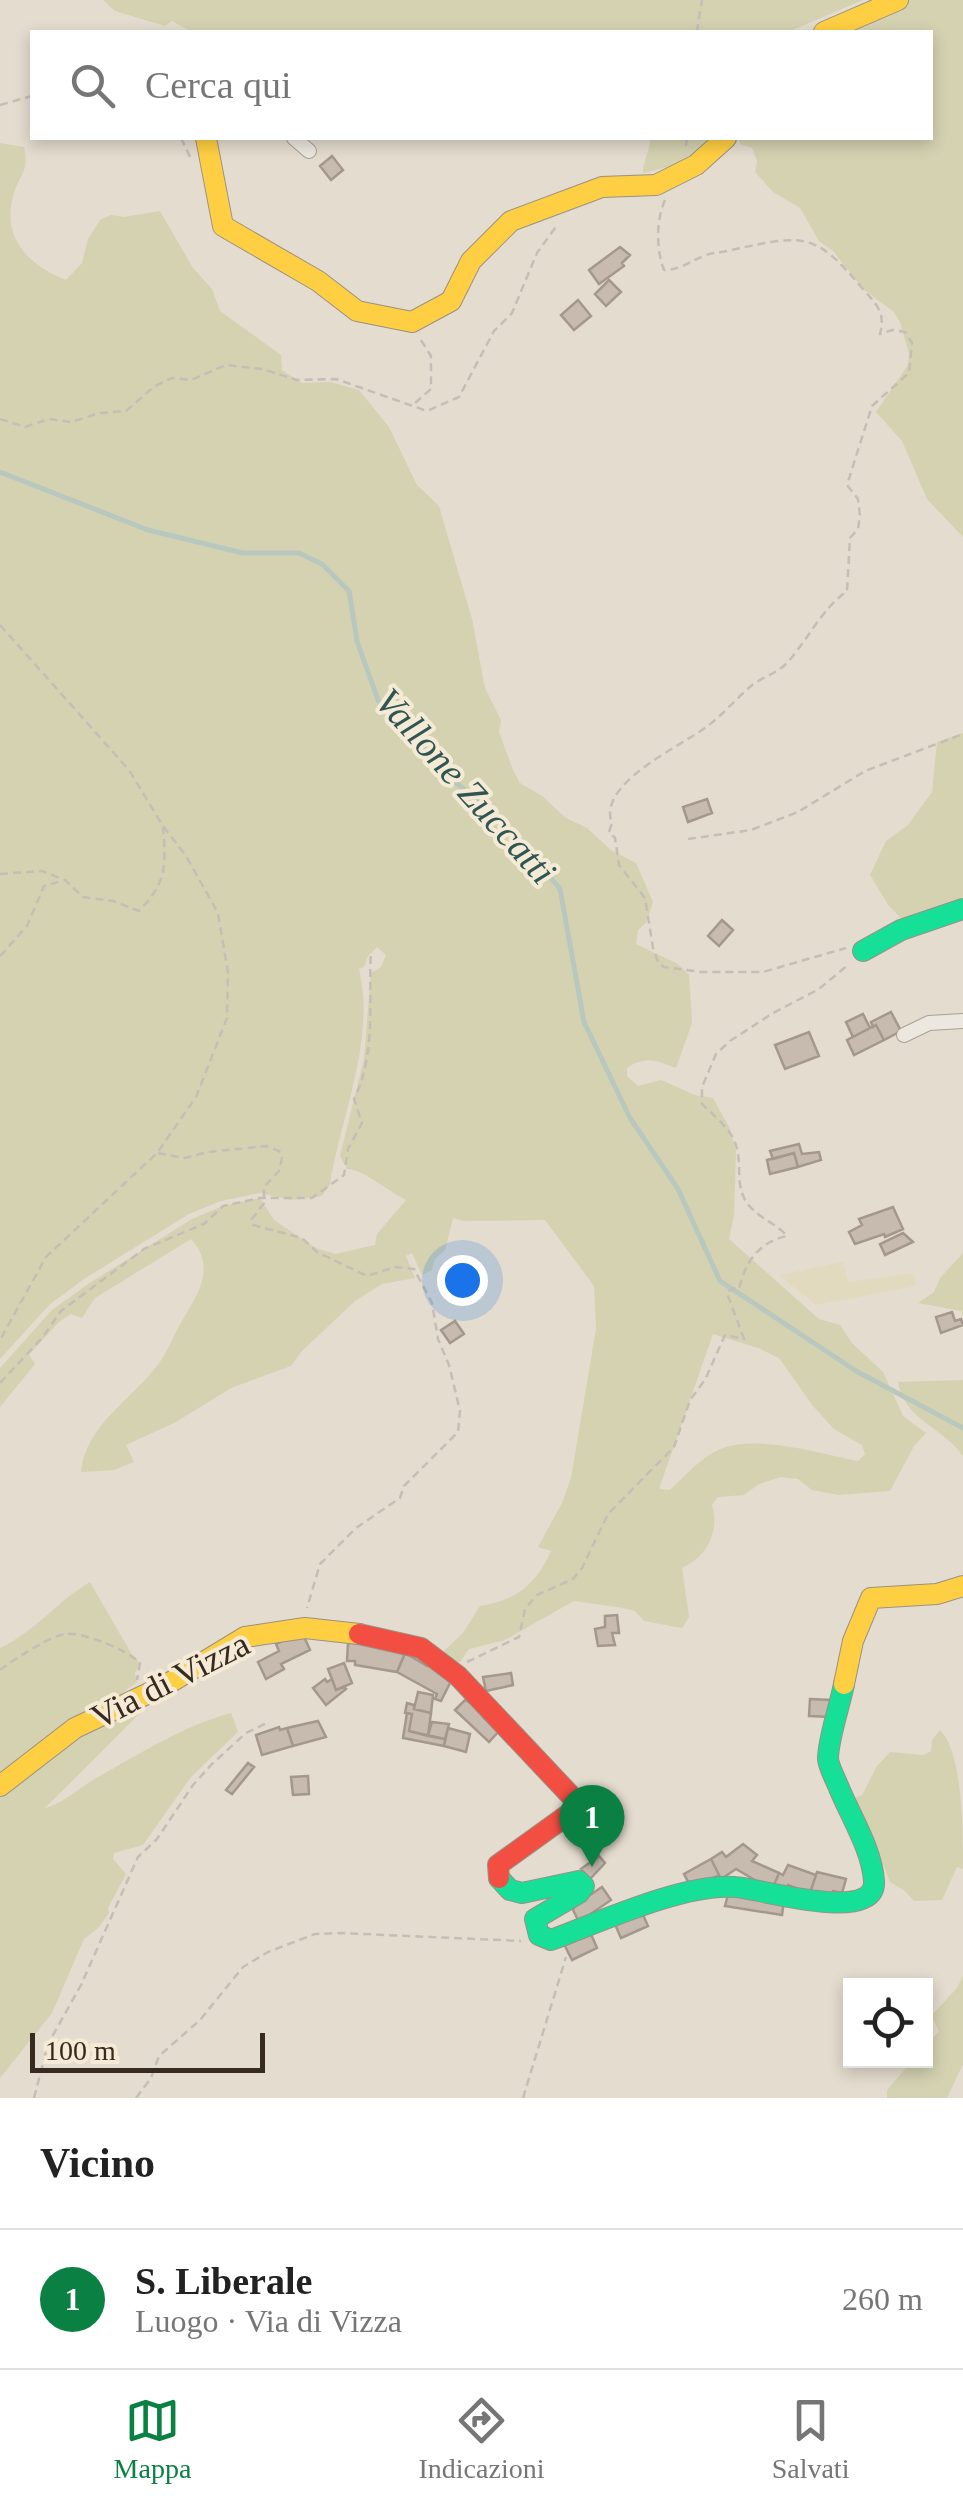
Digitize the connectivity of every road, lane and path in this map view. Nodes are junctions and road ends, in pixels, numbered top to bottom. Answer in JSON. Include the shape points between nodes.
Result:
{"nodes":[{"id":1,"x":702,"y":0,"type":"edge"},
{"id":2,"x":898,"y":0,"type":"edge"},
{"id":3,"x":697,"y":30,"type":"edge"},
{"id":4,"x":829,"y":30,"type":"edge"},
{"id":5,"x":30,"y":96,"type":"edge"},
{"id":6,"x":0,"y":104,"type":"edge"},
{"id":7,"x":206,"y":140,"type":"edge"},
{"id":8,"x":296,"y":140,"type":"edge"},
{"id":9,"x":724,"y":140,"type":"edge"},
{"id":10,"x":309,"y":151,"type":"dead end"},
{"id":11,"x":684,"y":171,"type":"junction"},
{"id":12,"x":576,"y":196,"type":"junction"},
{"id":13,"x":412,"y":322,"type":"junction"},
{"id":14,"x":413,"y":405,"type":"junction"},
{"id":15,"x":0,"y":419,"type":"edge"},
{"id":16,"x":0,"y":625,"type":"edge"},
{"id":17,"x":963,"y":734,"type":"edge"},
{"id":18,"x":163,"y":826,"type":"junction"},
{"id":19,"x":688,"y":839,"type":"dead end"},
{"id":20,"x":0,"y":874,"type":"edge"},
{"id":21,"x":65,"y":880,"type":"junction"},
{"id":22,"x":963,"y":909,"type":"edge"},
{"id":23,"x":371,"y":951,"type":"dead end"},
{"id":24,"x":863,"y":951,"type":"junction"},
{"id":25,"x":0,"y":956,"type":"edge"},
{"id":26,"x":963,"y":1021,"type":"edge"},
{"id":27,"x":904,"y":1035,"type":"dead end"},
{"id":28,"x":157,"y":1153,"type":"junction"},
{"id":29,"x":264,"y":1198,"type":"junction"},
{"id":30,"x":0,"y":1340,"type":"edge"},
{"id":31,"x":0,"y":1383,"type":"edge"},
{"id":32,"x":963,"y":1586,"type":"edge"},
{"id":33,"x":311,"y":1629,"type":"junction"},
{"id":34,"x":0,"y":1670,"type":"edge"},
{"id":35,"x":457,"y":1675,"type":"junction"},
{"id":36,"x":136,"y":1682,"type":"dead end"},
{"id":37,"x":267,"y":1724,"type":"dead end"},
{"id":38,"x":0,"y":1786,"type":"edge"},
{"id":39,"x":541,"y":1936,"type":"junction"},
{"id":40,"x":34,"y":2098,"type":"edge"},
{"id":41,"x":136,"y":2098,"type":"edge"},
{"id":42,"x":522,"y":2098,"type":"edge"}],
"edges":[{"from":1,"to":3,"type":"path"},
{"from":2,"to":4,"type":"street"},
{"from":5,"to":6,"type":"path"},
{"from":7,"to":13,"type":"street","via":[[224,226],[318,280],[357,311]]},
{"from":8,"to":10,"type":"street"},
{"from":9,"to":11,"type":"street"},
{"from":11,"to":12,"type":"street","via":[[656,186],[602,187]]},
{"from":11,"to":24,"type":"path","via":[[662,206],[664,270],[752,244],[796,238],[814,243],[853,274],[880,308],[880,334],[905,332],[912,343],[909,373],[872,406],[850,470],[847,485],[860,516],[848,549],[847,591],[786,666],[628,780],[612,801],[608,832],[616,838],[619,866],[645,898],[653,948],[664,967],[763,972],[857,946]]},
{"from":12,"to":13,"type":"street","via":[[511,221],[471,261],[450,301]]},
{"from":12,"to":14,"type":"path","via":[[537,253],[512,313],[494,331],[460,397],[427,411]]},
{"from":13,"to":14,"type":"path","via":[[431,356],[431,389]]},
{"from":14,"to":15,"type":"path","via":[[336,379],[297,380],[226,365],[191,380],[172,378],[126,411],[24,427]]},
{"from":16,"to":18,"type":"path","via":[[129,770]]},
{"from":17,"to":19,"type":"path","via":[[865,771],[798,812],[751,830]]},
{"from":18,"to":21,"type":"path","via":[[166,863],[158,890],[138,911],[83,898]]},
{"from":18,"to":28,"type":"path","via":[[218,913],[228,1018],[198,1093]]},
{"from":20,"to":21,"type":"path","via":[[42,871]]},
{"from":21,"to":25,"type":"path","via":[[44,886],[27,926]]},
{"from":22,"to":24,"type":"street","via":[[900,930]]},
{"from":23,"to":29,"type":"path","via":[[370,1050],[354,1099],[362,1123],[344,1176],[312,1198]]},
{"from":24,"to":35,"type":"path","via":[[819,989],[730,1040],[716,1054],[702,1088],[702,1104],[724,1122],[738,1149],[743,1196],[787,1236],[768,1240],[746,1265],[739,1289],[726,1293],[744,1339],[725,1336],[690,1400],[674,1447],[608,1514],[573,1579],[537,1595],[525,1608],[519,1637],[468,1662]]},
{"from":26,"to":27,"type":"street","via":[[929,1023]]},
{"from":28,"to":29,"type":"path","via":[[184,1158],[266,1146],[278,1150],[279,1171],[264,1187]]},
{"from":28,"to":30,"type":"path","via":[[46,1258]]},
{"from":29,"to":31,"type":"path","via":[[222,1206],[204,1224],[121,1264],[62,1311]]},
{"from":29,"to":33,"type":"path","via":[[252,1225],[302,1238],[366,1276],[414,1269],[432,1303],[460,1411],[458,1432],[400,1498],[320,1564],[306,1614]]},
{"from":32,"to":39,"type":"street","via":[[871,1598],[853,1641],[828,1761],[869,1859],[874,1882],[867,1898],[805,1900],[732,1886],[669,1896],[552,1940]]},
{"from":33,"to":35,"type":"street","name":"Via di Vizza","via":[[421,1648]]},
{"from":33,"to":38,"type":"street","name":"Via di Vizza","via":[[245,1637],[166,1685],[75,1728]]},
{"from":34,"to":36,"type":"path","via":[[65,1634],[130,1653],[140,1663]]},
{"from":35,"to":39,"type":"street","name":"Via di Vizza","via":[[576,1804],[498,1864],[498,1878],[510,1890],[579,1881],[584,1886],[535,1919]]},
{"from":37,"to":40,"type":"path","via":[[246,1732],[212,1764],[138,1857],[82,1985],[48,2044]]},
{"from":39,"to":41,"type":"path","via":[[517,1941],[315,1934],[268,1952],[244,1967],[159,2056]]},
{"from":39,"to":42,"type":"path","via":[[563,1948],[566,1959]]}]}
